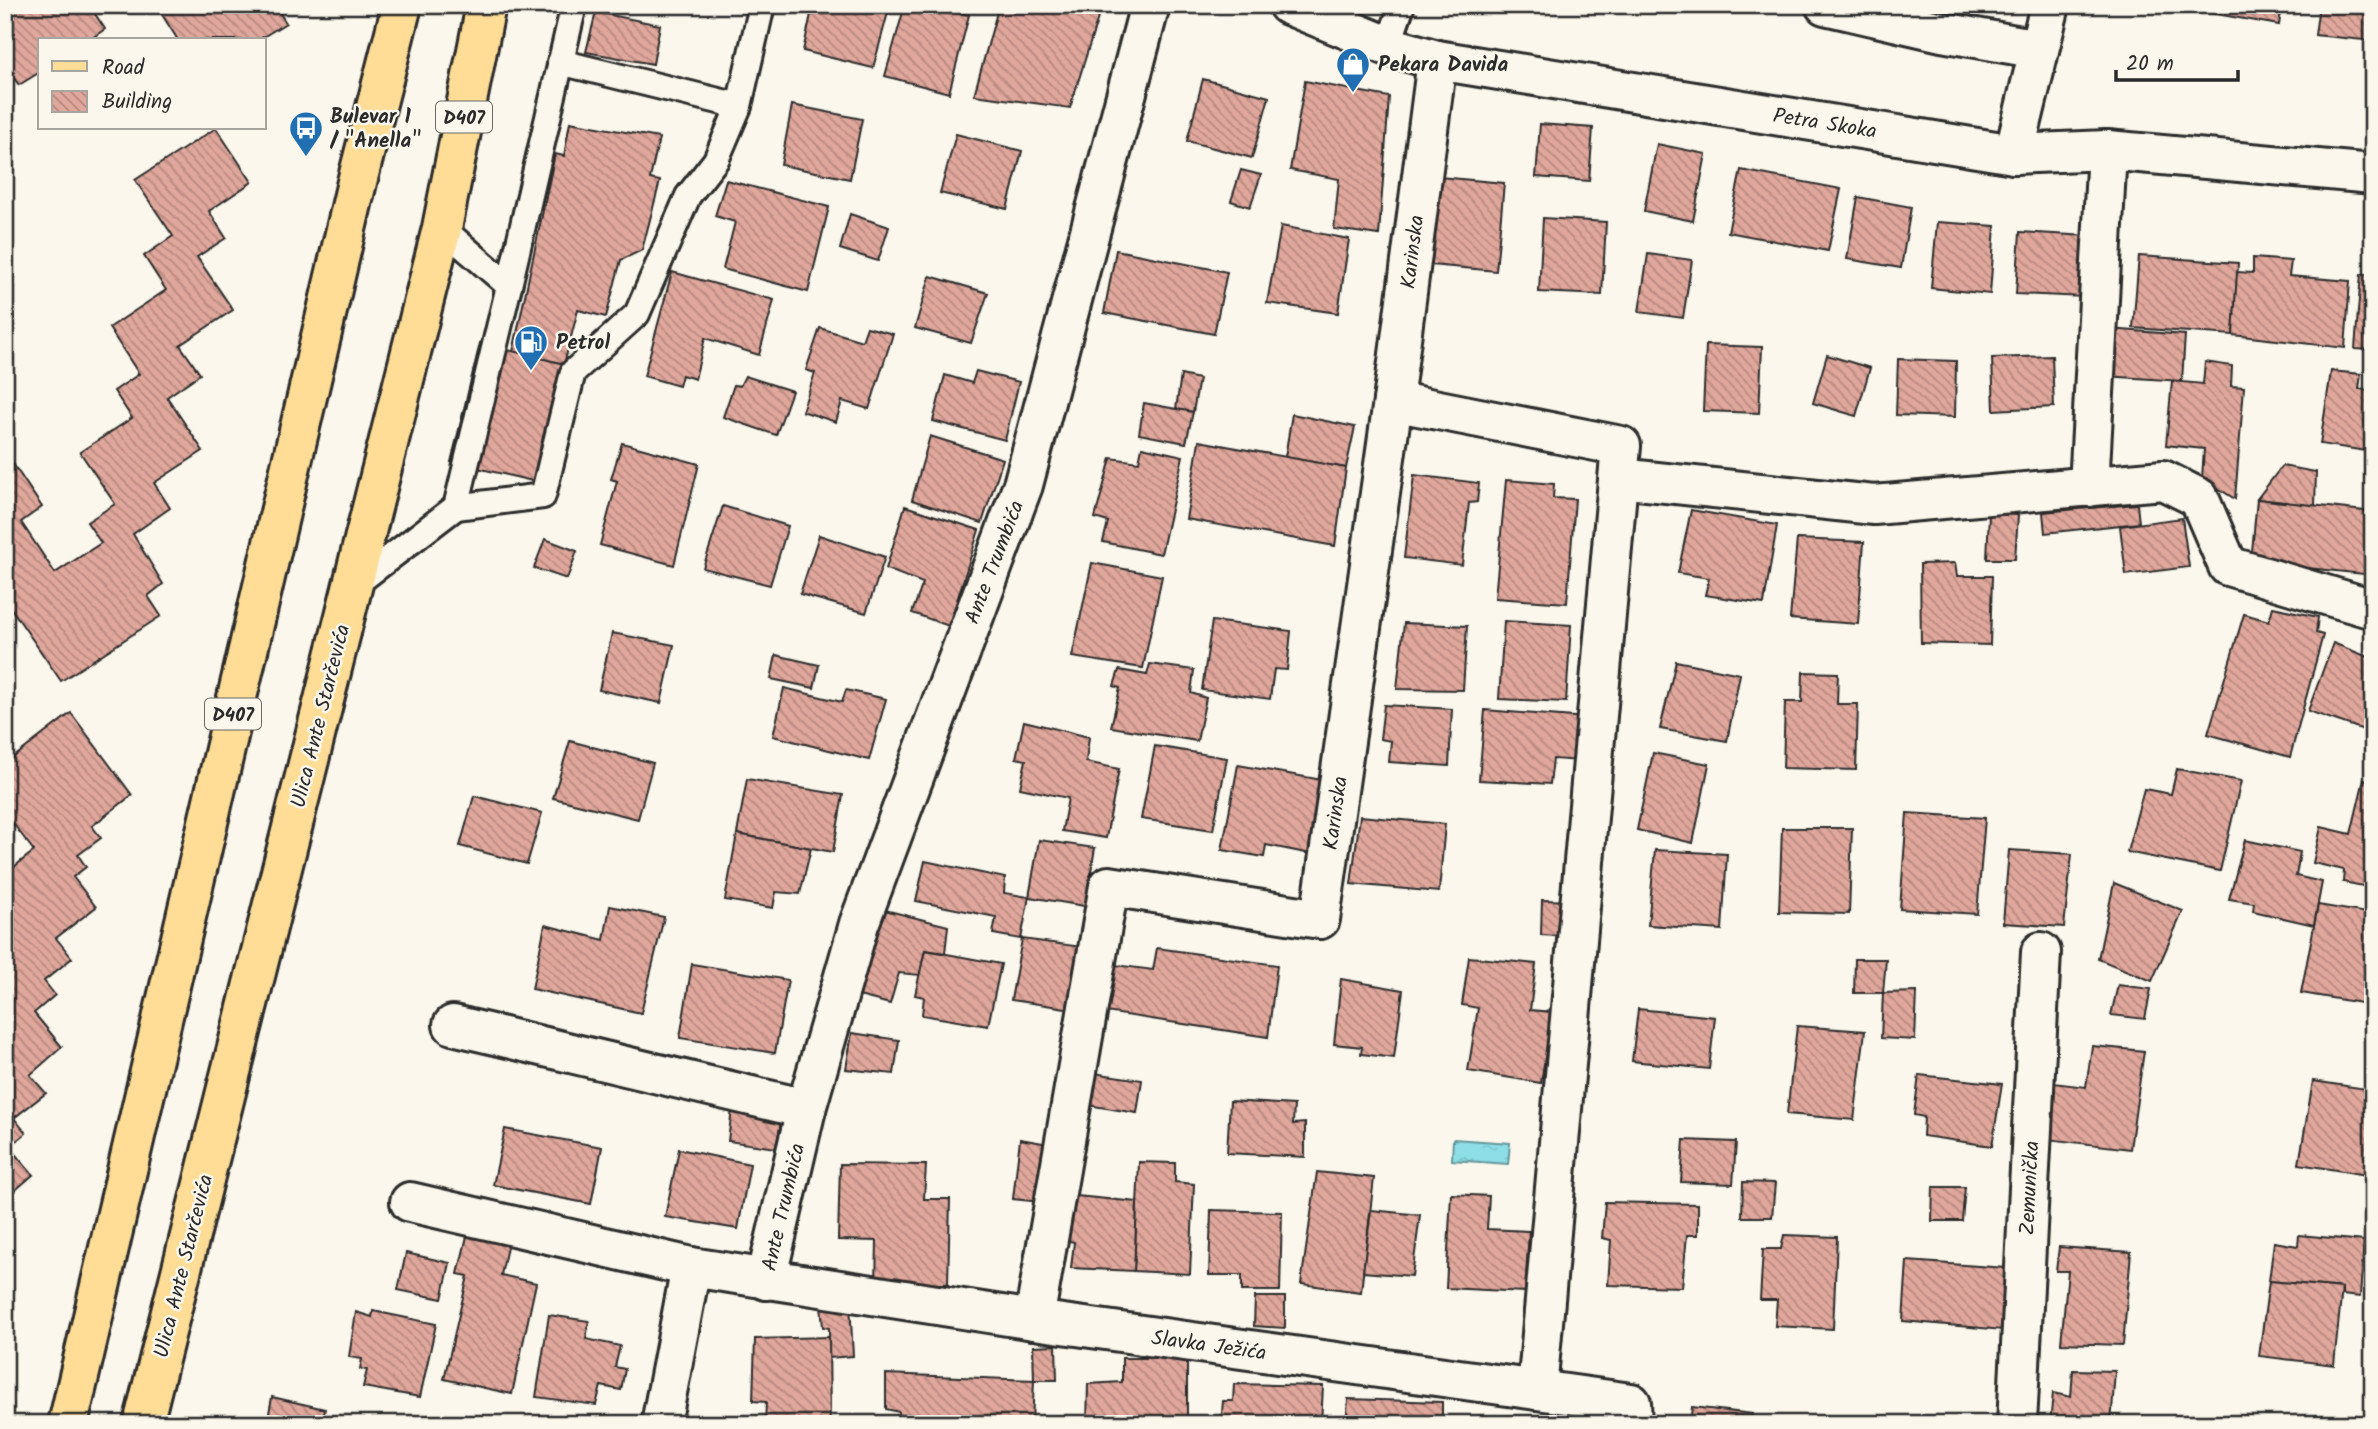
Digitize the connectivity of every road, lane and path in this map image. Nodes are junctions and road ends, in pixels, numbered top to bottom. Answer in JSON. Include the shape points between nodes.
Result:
{"nodes":[{"id":1,"x":402,"y":5,"type":"edge"},
{"id":2,"x":486,"y":5,"type":"edge"},
{"id":3,"x":574,"y":5,"type":"edge"},
{"id":4,"x":762,"y":5,"type":"edge"},
{"id":5,"x":1150,"y":5,"type":"edge"},
{"id":6,"x":1289,"y":5,"type":"edge"},
{"id":7,"x":1402,"y":5,"type":"edge"},
{"id":8,"x":1825,"y":5,"type":"edge"},
{"id":9,"x":2050,"y":5,"type":"edge"},
{"id":10,"x":1388,"y":46,"type":"junction"},
{"id":11,"x":2039,"y":49,"type":"junction"},
{"id":12,"x":1437,"y":60,"type":"junction"},
{"id":13,"x":560,"y":62,"type":"junction"},
{"id":14,"x":739,"y":106,"type":"junction"},
{"id":15,"x":2107,"y":150,"type":"junction"},
{"id":16,"x":2014,"y":154,"type":"junction"},
{"id":17,"x":2373,"y":174,"type":"edge"},
{"id":18,"x":442,"y":228,"type":"junction"},
{"id":19,"x":509,"y":286,"type":"junction"},
{"id":20,"x":1393,"y":401,"type":"junction"},
{"id":21,"x":1619,"y":478,"type":"junction"},
{"id":22,"x":2089,"y":487,"type":"junction"},
{"id":23,"x":456,"y":507,"type":"junction"},
{"id":24,"x":353,"y":586,"type":"junction"},
{"id":25,"x":2373,"y":609,"type":"edge"},
{"id":26,"x":2041,"y":952,"type":"dead end"},
{"id":27,"x":453,"y":1025,"type":"dead end"},
{"id":28,"x":806,"y":1109,"type":"junction"},
{"id":29,"x":410,"y":1202,"type":"dead end"},
{"id":30,"x":691,"y":1267,"type":"junction"},
{"id":31,"x":766,"y":1280,"type":"junction"},
{"id":32,"x":1034,"y":1320,"type":"junction"},
{"id":33,"x":1537,"y":1390,"type":"junction"},
{"id":34,"x":68,"y":1424,"type":"edge"},
{"id":35,"x":143,"y":1424,"type":"edge"},
{"id":36,"x":661,"y":1424,"type":"edge"},
{"id":37,"x":1632,"y":1424,"type":"edge"},
{"id":38,"x":2017,"y":1424,"type":"edge"}],
"edges":[{"from":1,"to":34,"type":"main road","number":"D407"},
{"from":2,"to":18,"type":"main road","name":"Ulica Ante Starčevića","number":"D407"},
{"from":3,"to":13,"type":"lane"},
{"from":4,"to":14,"type":"lane"},
{"from":5,"to":28,"type":"street","name":"Ante Trumbića","via":[[1023,485],[859,924]]},
{"from":6,"to":10,"type":"street","name":"Petra Skoka"},
{"from":7,"to":10,"type":"lane"},
{"from":8,"to":11,"type":"street"},
{"from":9,"to":11,"type":"street"},
{"from":10,"to":12,"type":"street","name":"Petra Skoka"},
{"from":11,"to":16,"type":"street"},
{"from":12,"to":16,"type":"street","name":"Petra Skoka"},
{"from":12,"to":20,"type":"street","name":"Karinska"},
{"from":13,"to":14,"type":"lane"},
{"from":13,"to":19,"type":"lane"},
{"from":14,"to":23,"type":"lane","via":[[716,160],[688,196],[637,314],[573,372],[543,496]]},
{"from":15,"to":16,"type":"street","name":"Petra Skoka"},
{"from":15,"to":17,"type":"street","name":"Petra Skoka"},
{"from":15,"to":22,"type":"street"},
{"from":18,"to":19,"type":"lane"},
{"from":18,"to":24,"type":"main road","name":"Ulica Ante Starčevića","number":"D407"},
{"from":19,"to":23,"type":"lane"},
{"from":20,"to":21,"type":"street","via":[[1621,446]]},
{"from":20,"to":32,"type":"street","name":"Karinska","via":[[1320,919],[1109,886]]},
{"from":21,"to":22,"type":"street","via":[[1874,505]]},
{"from":21,"to":33,"type":"street"},
{"from":22,"to":25,"type":"street","via":[[2163,480],[2199,498],[2228,566]]},
{"from":23,"to":24,"type":"lane"},
{"from":24,"to":35,"type":"main road","name":"Ulica Ante Starčevića","number":"D407"},
{"from":26,"to":38,"type":"street","name":"Zemunička"},
{"from":27,"to":28,"type":"street"},
{"from":28,"to":31,"type":"street","name":"Ante Trumbića"},
{"from":29,"to":30,"type":"street","name":"Ante Trumbića"},
{"from":30,"to":31,"type":"street","name":"Ante Trumbića"},
{"from":30,"to":36,"type":"street"},
{"from":31,"to":32,"type":"street","name":"Slavka Ježića"},
{"from":32,"to":33,"type":"street","name":"Slavka Ježića"},
{"from":33,"to":37,"type":"street","name":"Slavka Ježića","via":[[1631,1403]]}]}
